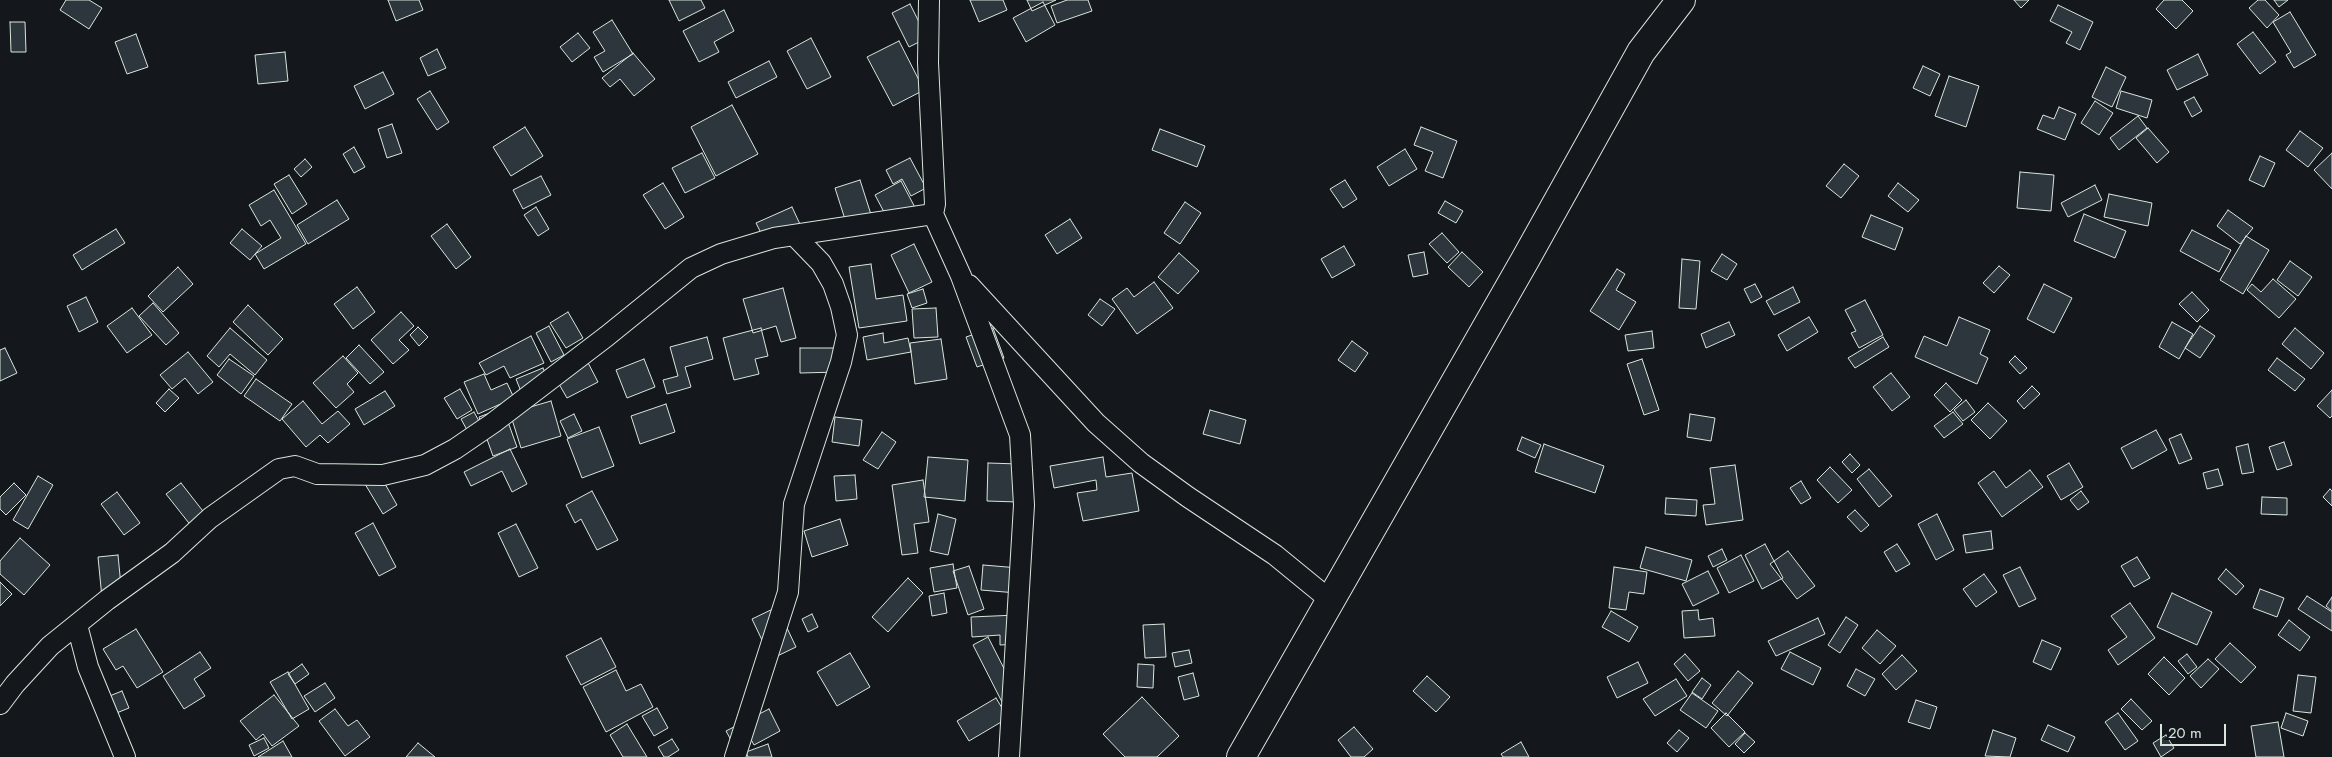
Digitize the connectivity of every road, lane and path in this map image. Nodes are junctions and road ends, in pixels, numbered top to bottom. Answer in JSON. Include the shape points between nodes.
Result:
{"nodes":[{"id":1,"x":929,"y":0,"type":"edge"},
{"id":2,"x":1681,"y":0,"type":"edge"},
{"id":3,"x":933,"y":214,"type":"junction"},
{"id":4,"x":794,"y":235,"type":"junction"},
{"id":5,"x":961,"y":276,"type":"junction"},
{"id":6,"x":1330,"y":600,"type":"junction"},
{"id":7,"x":77,"y":625,"type":"junction"},
{"id":8,"x":0,"y":704,"type":"edge"},
{"id":9,"x":125,"y":757,"type":"edge"},
{"id":10,"x":735,"y":757,"type":"edge"},
{"id":11,"x":1009,"y":757,"type":"edge"},
{"id":12,"x":1241,"y":757,"type":"edge"}],
"edges":[{"from":1,"to":3,"type":"street"},
{"from":2,"to":6,"type":"main road","via":[[1641,52]]},
{"from":3,"to":4,"type":"street"},
{"from":3,"to":5,"type":"street"},
{"from":4,"to":7,"type":"street","via":[[721,254],[691,268],[493,423],[425,465],[383,475],[317,474],[295,466],[279,470],[210,518],[172,553]]},
{"from":4,"to":10,"type":"street","via":[[821,263],[829,277],[841,307],[847,335],[794,504],[788,592]]},
{"from":5,"to":6,"type":"street","via":[[1102,428],[1141,463],[1275,555]]},
{"from":5,"to":11,"type":"street","via":[[1020,435],[1024,505]]},
{"from":6,"to":12,"type":"main road"},
{"from":7,"to":8,"type":"street","via":[[50,646]]},
{"from":7,"to":9,"type":"street","via":[[88,668]]}]}
